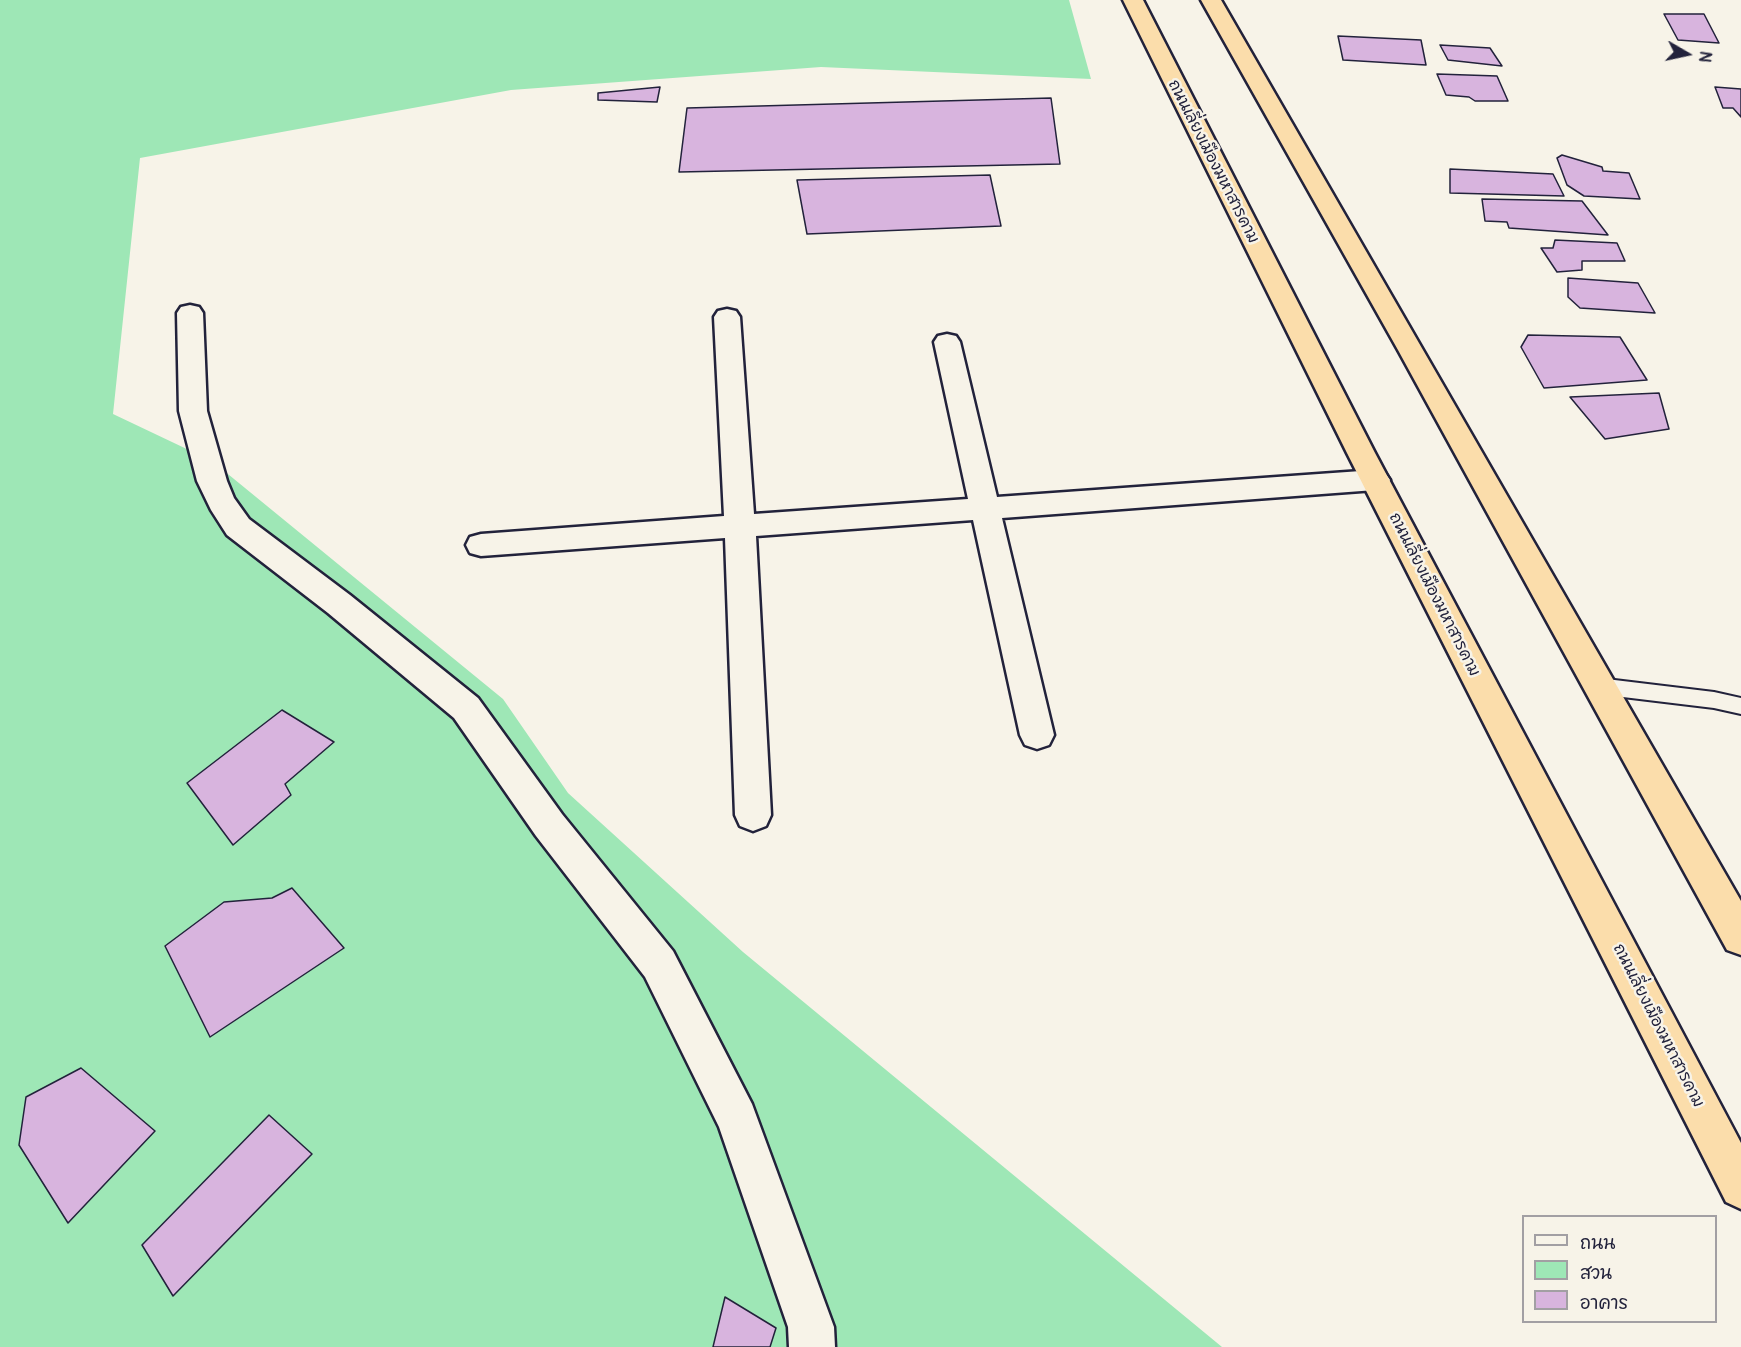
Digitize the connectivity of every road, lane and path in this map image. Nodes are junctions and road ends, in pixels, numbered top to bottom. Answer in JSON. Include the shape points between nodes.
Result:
{"nodes":[{"id":1,"x":1133,"y":0,"type":"edge"},
{"id":2,"x":1211,"y":0,"type":"edge"},
{"id":3,"x":190,"y":313,"type":"dead end"},
{"id":4,"x":727,"y":317,"type":"dead end"},
{"id":5,"x":946,"y":342,"type":"dead end"},
{"id":6,"x":1375,"y":480,"type":"junction"},
{"id":7,"x":984,"y":509,"type":"junction"},
{"id":8,"x":740,"y":526,"type":"junction"},
{"id":9,"x":481,"y":545,"type":"dead end"},
{"id":10,"x":1598,"y":686,"type":"junction"},
{"id":11,"x":1741,"y":706,"type":"edge"},
{"id":12,"x":1037,"y":735,"type":"dead end"},
{"id":13,"x":753,"y":815,"type":"dead end"},
{"id":14,"x":1741,"y":937,"type":"edge"},
{"id":15,"x":1741,"y":1187,"type":"edge"},
{"id":16,"x":812,"y":1347,"type":"edge"}],
"edges":[{"from":1,"to":6,"type":"highway","name":"ถนนเลี่ยงเมืองมหาสารคาม"},
{"from":2,"to":10,"type":"highway","via":[[1348,236]]},
{"from":3,"to":16,"type":"street","via":[[193,411],[221,502],[238,527],[466,708],[549,825],[659,964],[737,1119],[811,1327]]},
{"from":4,"to":8,"type":"street"},
{"from":5,"to":7,"type":"street"},
{"from":6,"to":7,"type":"street"},
{"from":6,"to":15,"type":"highway","name":"ถนนเลี่ยงเมืองมหาสารคาม"},
{"from":7,"to":8,"type":"street"},
{"from":7,"to":12,"type":"street"},
{"from":8,"to":9,"type":"street"},
{"from":8,"to":13,"type":"street"},
{"from":10,"to":11,"type":"lane"},
{"from":10,"to":14,"type":"highway"}]}
